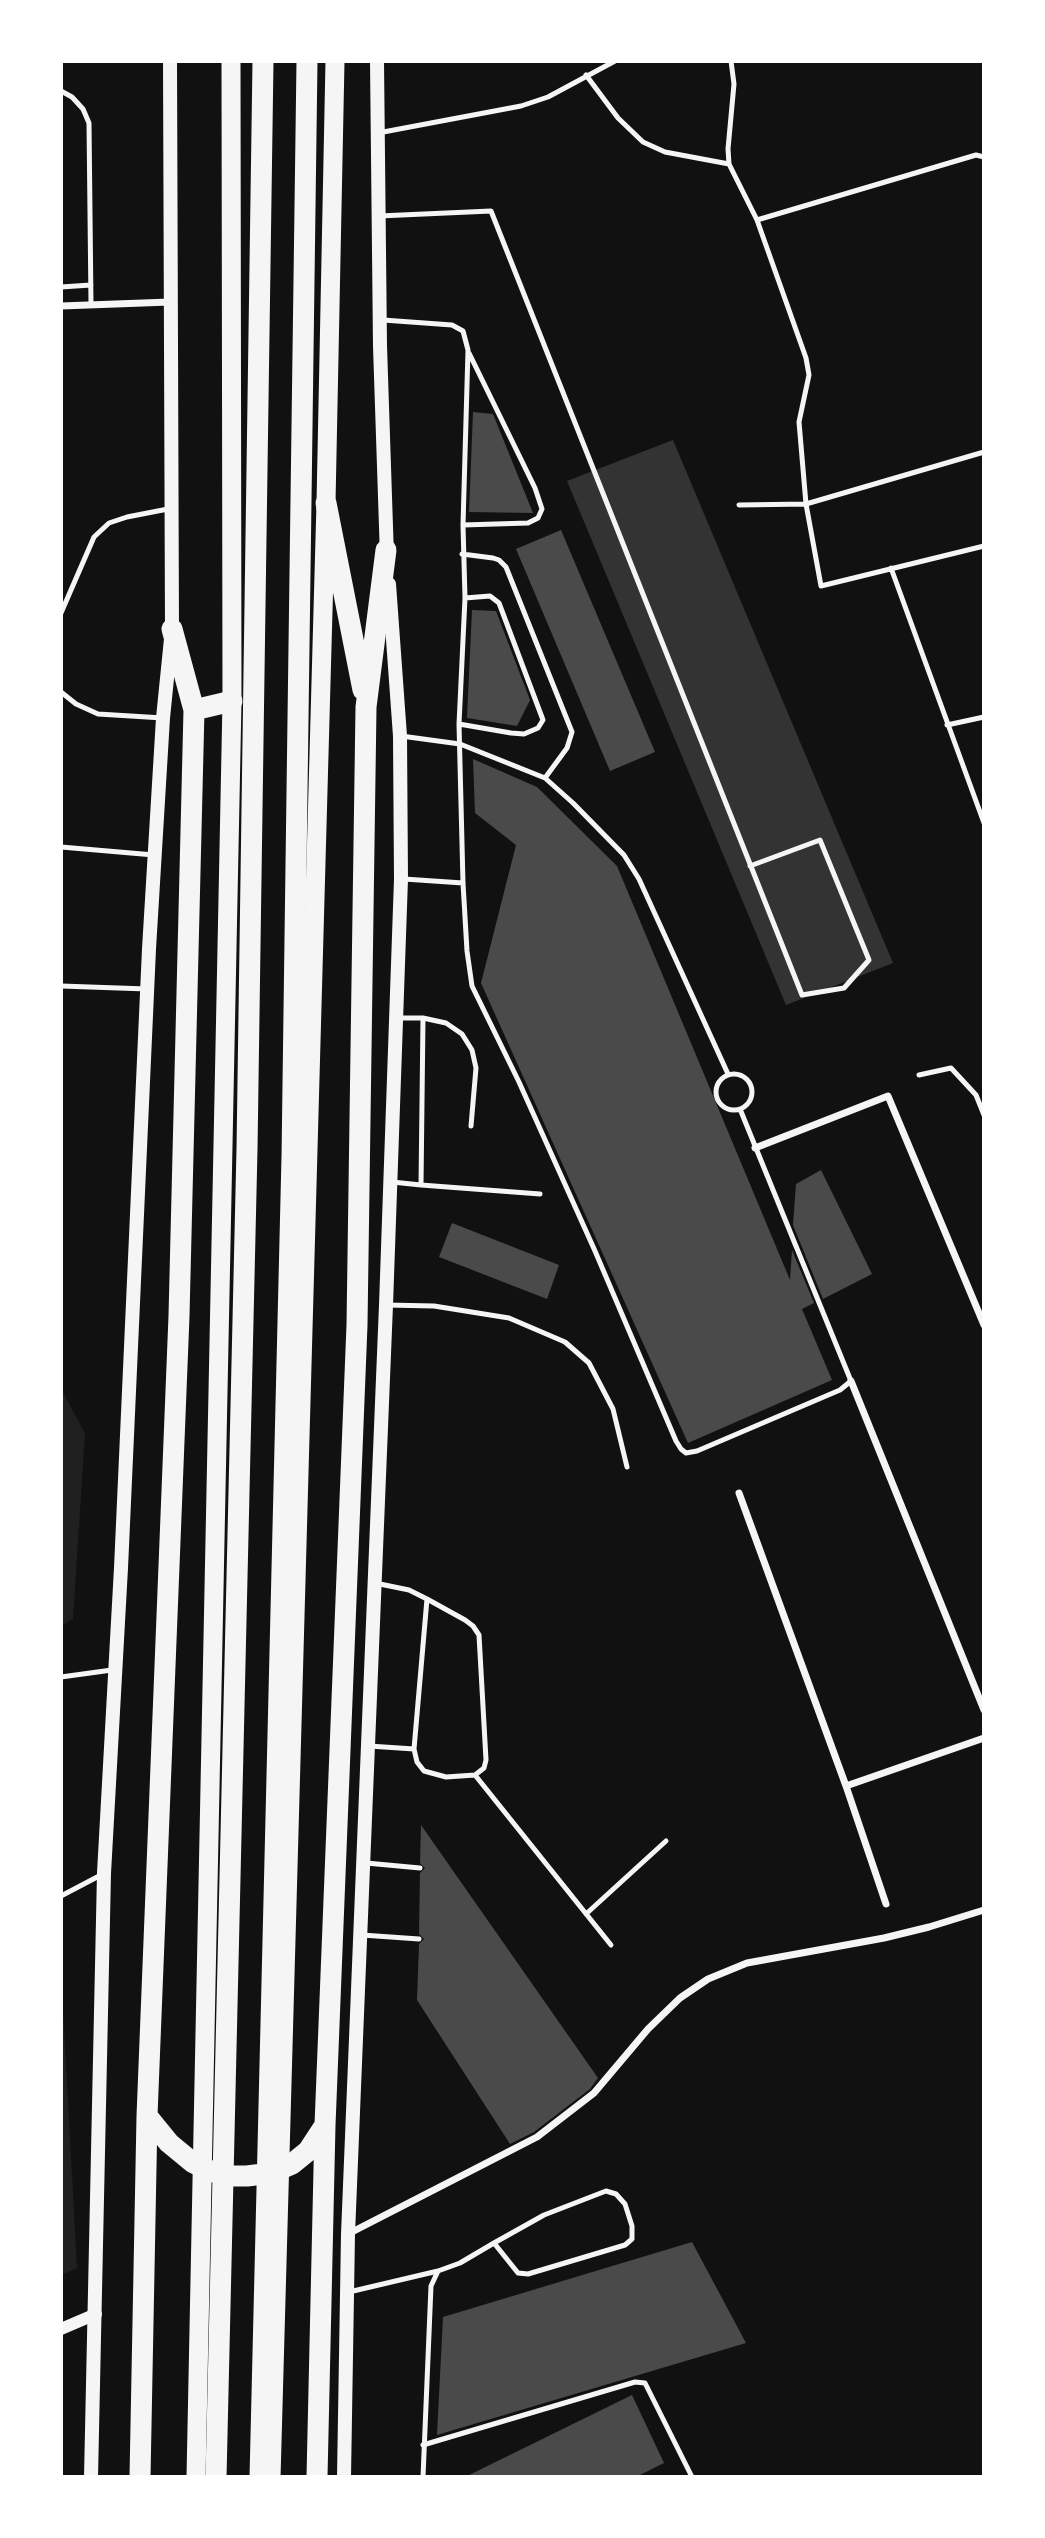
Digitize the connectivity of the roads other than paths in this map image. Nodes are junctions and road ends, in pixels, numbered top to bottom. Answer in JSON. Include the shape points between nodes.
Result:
{"nodes":[{"id":1,"x":170,"y":61,"type":"edge"},
{"id":2,"x":231,"y":61,"type":"edge"},
{"id":3,"x":264,"y":61,"type":"edge"},
{"id":4,"x":307,"y":61,"type":"edge"},
{"id":5,"x":335,"y":61,"type":"edge"},
{"id":6,"x":377,"y":61,"type":"edge"},
{"id":7,"x":615,"y":61,"type":"edge"},
{"id":8,"x":731,"y":61,"type":"edge"},
{"id":9,"x":586,"y":75,"type":"junction"},
{"id":10,"x":61,"y":91,"type":"edge"},
{"id":11,"x":378,"y":133,"type":"junction"},
{"id":12,"x":984,"y":157,"type":"edge"},
{"id":13,"x":729,"y":164,"type":"junction"},
{"id":14,"x":379,"y":216,"type":"junction"},
{"id":15,"x":757,"y":220,"type":"junction"},
{"id":16,"x":91,"y":285,"type":"junction"},
{"id":17,"x":61,"y":287,"type":"edge"},
{"id":18,"x":170,"y":302,"type":"junction"},
{"id":19,"x":91,"y":304,"type":"junction"},
{"id":20,"x":61,"y":306,"type":"edge"},
{"id":21,"x":379,"y":319,"type":"junction"},
{"id":22,"x":468,"y":350,"type":"junction"},
{"id":23,"x":984,"y":452,"type":"edge"},
{"id":24,"x":326,"y":503,"type":"junction"},
{"id":25,"x":806,"y":504,"type":"junction"},
{"id":26,"x":739,"y":505,"type":"dead end"},
{"id":27,"x":171,"y":509,"type":"junction"},
{"id":28,"x":463,"y":525,"type":"junction"},
{"id":29,"x":984,"y":546,"type":"edge"},
{"id":30,"x":386,"y":550,"type":"junction"},
{"id":31,"x":462,"y":554,"type":"junction"},
{"id":32,"x":891,"y":568,"type":"junction"},
{"id":33,"x":465,"y":598,"type":"junction"},
{"id":34,"x":61,"y":613,"type":"edge"},
{"id":35,"x":172,"y":629,"type":"junction"},
{"id":36,"x":61,"y":692,"type":"edge"},
{"id":37,"x":233,"y":701,"type":"junction"},
{"id":38,"x":366,"y":707,"type":"junction"},
{"id":39,"x":194,"y":709,"type":"junction"},
{"id":40,"x":984,"y":717,"type":"edge"},
{"id":41,"x":163,"y":718,"type":"junction"},
{"id":42,"x":459,"y":724,"type":"junction"},
{"id":43,"x":947,"y":725,"type":"junction"},
{"id":44,"x":400,"y":736,"type":"junction"},
{"id":45,"x":460,"y":744,"type":"junction"},
{"id":46,"x":545,"y":778,"type":"junction"},
{"id":47,"x":984,"y":823,"type":"edge"},
{"id":48,"x":61,"y":847,"type":"edge"},
{"id":49,"x":154,"y":855,"type":"junction"},
{"id":50,"x":750,"y":866,"type":"junction"},
{"id":51,"x":401,"y":878,"type":"junction"},
{"id":52,"x":463,"y":883,"type":"junction"},
{"id":53,"x":61,"y":986,"type":"edge"},
{"id":54,"x":147,"y":989,"type":"junction"},
{"id":55,"x":395,"y":1018,"type":"junction"},
{"id":56,"x":424,"y":1018,"type":"junction"},
{"id":57,"x":728,"y":1074,"type":"junction"},
{"id":58,"x":919,"y":1075,"type":"dead end"},
{"id":59,"x":740,"y":1109,"type":"junction"},
{"id":60,"x":984,"y":1115,"type":"edge"},
{"id":61,"x":471,"y":1126,"type":"dead end"},
{"id":62,"x":755,"y":1148,"type":"junction"},
{"id":63,"x":391,"y":1182,"type":"junction"},
{"id":64,"x":421,"y":1185,"type":"junction"},
{"id":65,"x":540,"y":1194,"type":"dead end"},
{"id":66,"x":386,"y":1306,"type":"junction"},
{"id":67,"x":984,"y":1325,"type":"edge"},
{"id":68,"x":851,"y":1381,"type":"junction"},
{"id":69,"x":627,"y":1466,"type":"dead end"},
{"id":70,"x":739,"y":1493,"type":"dead end"},
{"id":71,"x":374,"y":1583,"type":"junction"},
{"id":72,"x":427,"y":1599,"type":"junction"},
{"id":73,"x":115,"y":1670,"type":"junction"},
{"id":74,"x":61,"y":1677,"type":"edge"},
{"id":75,"x":984,"y":1710,"type":"edge"},
{"id":76,"x":984,"y":1738,"type":"edge"},
{"id":77,"x":366,"y":1746,"type":"junction"},
{"id":78,"x":415,"y":1749,"type":"junction"},
{"id":79,"x":475,"y":1775,"type":"junction"},
{"id":80,"x":846,"y":1786,"type":"junction"},
{"id":81,"x":666,"y":1841,"type":"dead end"},
{"id":82,"x":363,"y":1863,"type":"junction"},
{"id":83,"x":420,"y":1868,"type":"dead end"},
{"id":84,"x":104,"y":1873,"type":"junction"},
{"id":85,"x":61,"y":1896,"type":"edge"},
{"id":86,"x":886,"y":1904,"type":"dead end"},
{"id":87,"x":984,"y":1910,"type":"edge"},
{"id":88,"x":586,"y":1914,"type":"junction"},
{"id":89,"x":360,"y":1935,"type":"junction"},
{"id":90,"x":419,"y":1938,"type":"dead end"},
{"id":91,"x":611,"y":1945,"type":"dead end"},
{"id":92,"x":147,"y":2116,"type":"junction"},
{"id":93,"x":325,"y":2126,"type":"junction"},
{"id":94,"x":348,"y":2234,"type":"junction"},
{"id":95,"x":494,"y":2243,"type":"junction"},
{"id":96,"x":439,"y":2271,"type":"junction"},
{"id":97,"x":347,"y":2292,"type":"junction"},
{"id":98,"x":96,"y":2314,"type":"junction"},
{"id":99,"x":61,"y":2329,"type":"edge"},
{"id":100,"x":423,"y":2445,"type":"junction"},
{"id":101,"x":91,"y":2477,"type":"edge"},
{"id":102,"x":140,"y":2477,"type":"edge"},
{"id":103,"x":196,"y":2477,"type":"edge"},
{"id":104,"x":216,"y":2477,"type":"edge"},
{"id":105,"x":260,"y":2477,"type":"edge"},
{"id":106,"x":271,"y":2477,"type":"edge"},
{"id":107,"x":317,"y":2477,"type":"edge"},
{"id":108,"x":344,"y":2477,"type":"edge"},
{"id":109,"x":423,"y":2477,"type":"edge"},
{"id":110,"x":692,"y":2477,"type":"edge"}],
"edges":[{"from":1,"to":18,"type":"main road"},
{"from":2,"to":37,"type":"highway"},
{"from":3,"to":104,"type":"highway","via":[[247,1149]]},
{"from":4,"to":105,"type":"highway","via":[[292,1157]]},
{"from":5,"to":24,"type":"highway"},
{"from":6,"to":11,"type":"main road"},
{"from":7,"to":9,"type":"lane"},
{"from":8,"to":13,"type":"lane"},
{"from":9,"to":11,"type":"lane","via":[[521,106]]},
{"from":9,"to":13,"type":"lane","via":[[643,142],[665,152]]},
{"from":10,"to":16,"type":"lane","via":[[83,109],[89,123]]},
{"from":11,"to":14,"type":"main road"},
{"from":12,"to":15,"type":"lane","via":[[976,155]]},
{"from":13,"to":15,"type":"lane"},
{"from":14,"to":21,"type":"main road"},
{"from":14,"to":50,"type":"lane","via":[[491,211]]},
{"from":15,"to":25,"type":"lane","via":[[806,358],[808,376],[799,422]]},
{"from":16,"to":17,"type":"lane"},
{"from":16,"to":19,"type":"lane"},
{"from":18,"to":19,"type":"street"},
{"from":18,"to":27,"type":"main road"},
{"from":19,"to":20,"type":"street"},
{"from":21,"to":22,"type":"lane","via":[[452,324],[463,331]]},
{"from":21,"to":30,"type":"main road"},
{"from":22,"to":28,"type":"lane"},
{"from":22,"to":28,"type":"lane","via":[[542,505],[540,516],[528,523]]},
{"from":23,"to":25,"type":"lane"},
{"from":24,"to":38,"type":"highway"},
{"from":24,"to":106,"type":"highway"},
{"from":25,"to":26,"type":"lane"},
{"from":25,"to":32,"type":"lane","via":[[821,586]]},
{"from":27,"to":34,"type":"lane","via":[[109,523],[94,537]]},
{"from":27,"to":35,"type":"main road"},
{"from":28,"to":31,"type":"lane"},
{"from":29,"to":32,"type":"lane"},
{"from":30,"to":38,"type":"highway"},
{"from":30,"to":44,"type":"main road"},
{"from":31,"to":33,"type":"lane"},
{"from":31,"to":46,"type":"lane","via":[[493,558],[506,567],[572,732],[567,748]]},
{"from":32,"to":43,"type":"lane"},
{"from":33,"to":42,"type":"lane"},
{"from":33,"to":42,"type":"lane","via":[[491,597],[499,603],[543,720],[538,728],[524,733]]},
{"from":35,"to":39,"type":"highway"},
{"from":35,"to":41,"type":"main road"},
{"from":36,"to":41,"type":"lane","via":[[98,714]]},
{"from":37,"to":39,"type":"highway"},
{"from":37,"to":103,"type":"highway"},
{"from":38,"to":93,"type":"highway","via":[[357,1325]]},
{"from":39,"to":92,"type":"highway","via":[[178,1316]]},
{"from":40,"to":43,"type":"lane"},
{"from":41,"to":49,"type":"main road"},
{"from":42,"to":45,"type":"lane"},
{"from":43,"to":47,"type":"lane"},
{"from":44,"to":45,"type":"lane"},
{"from":44,"to":51,"type":"main road"},
{"from":45,"to":46,"type":"lane"},
{"from":45,"to":52,"type":"lane"},
{"from":46,"to":57,"type":"lane","via":[[631,864]]},
{"from":48,"to":49,"type":"lane"},
{"from":49,"to":54,"type":"main road"},
{"from":50,"to":50,"type":"lane","via":[[802,995],[844,988],[869,960],[820,840]]},
{"from":51,"to":52,"type":"lane"},
{"from":51,"to":55,"type":"main road"},
{"from":52,"to":68,"type":"lane","via":[[472,986],[681,1449],[697,1451],[840,1390]]},
{"from":53,"to":54,"type":"lane"},
{"from":54,"to":73,"type":"main road"},
{"from":55,"to":56,"type":"lane"},
{"from":55,"to":63,"type":"main road"},
{"from":56,"to":61,"type":"lane","via":[[446,1023],[462,1034],[472,1050],[476,1068]]},
{"from":56,"to":64,"type":"lane"},
{"from":57,"to":59,"type":"lane","via":[[741,1074],[750,1083],[750,1101]]},
{"from":57,"to":59,"type":"lane","via":[[716,1085],[716,1097],[723,1107]]},
{"from":58,"to":60,"type":"lane","via":[[951,1068],[976,1095]]},
{"from":59,"to":62,"type":"lane"},
{"from":62,"to":67,"type":"street","via":[[888,1096]]},
{"from":62,"to":68,"type":"lane"},
{"from":63,"to":64,"type":"lane"},
{"from":63,"to":66,"type":"main road"},
{"from":64,"to":65,"type":"lane"},
{"from":66,"to":69,"type":"lane","via":[[434,1306],[509,1318],[565,1342],[589,1363],[613,1409]]},
{"from":66,"to":71,"type":"main road"},
{"from":68,"to":75,"type":"street"},
{"from":70,"to":80,"type":"street"},
{"from":71,"to":72,"type":"lane"},
{"from":71,"to":77,"type":"main road"},
{"from":72,"to":78,"type":"lane"},
{"from":72,"to":79,"type":"lane","via":[[465,1619],[479,1634],[486,1760]]},
{"from":73,"to":74,"type":"lane"},
{"from":73,"to":84,"type":"main road"},
{"from":76,"to":80,"type":"street"},
{"from":77,"to":78,"type":"lane"},
{"from":77,"to":82,"type":"main road"},
{"from":78,"to":79,"type":"lane","via":[[424,1771],[446,1777]]},
{"from":79,"to":88,"type":"lane"},
{"from":80,"to":86,"type":"street"},
{"from":81,"to":88,"type":"lane"},
{"from":82,"to":83,"type":"lane"},
{"from":82,"to":89,"type":"main road"},
{"from":84,"to":85,"type":"lane"},
{"from":84,"to":98,"type":"main road"},
{"from":87,"to":94,"type":"street","via":[[884,1938],[747,1963],[708,1979],[648,2029],[594,2093],[537,2137]]},
{"from":88,"to":91,"type":"lane"},
{"from":89,"to":90,"type":"lane"},
{"from":89,"to":94,"type":"main road"},
{"from":92,"to":93,"type":"highway","via":[[192,2162],[229,2176],[271,2173],[292,2164],[308,2151]]},
{"from":92,"to":102,"type":"highway"},
{"from":93,"to":107,"type":"highway"},
{"from":94,"to":97,"type":"main road"},
{"from":95,"to":95,"type":"lane","via":[[544,2215],[606,2191],[625,2204],[632,2226],[632,2239],[625,2245],[528,2274],[518,2273]]},
{"from":95,"to":96,"type":"lane"},
{"from":96,"to":97,"type":"lane"},
{"from":96,"to":100,"type":"lane","via":[[431,2286]]},
{"from":97,"to":108,"type":"main road"},
{"from":98,"to":99,"type":"street"},
{"from":98,"to":101,"type":"main road"},
{"from":100,"to":109,"type":"lane"},
{"from":100,"to":110,"type":"lane","via":[[635,2382],[645,2383]]}]}
